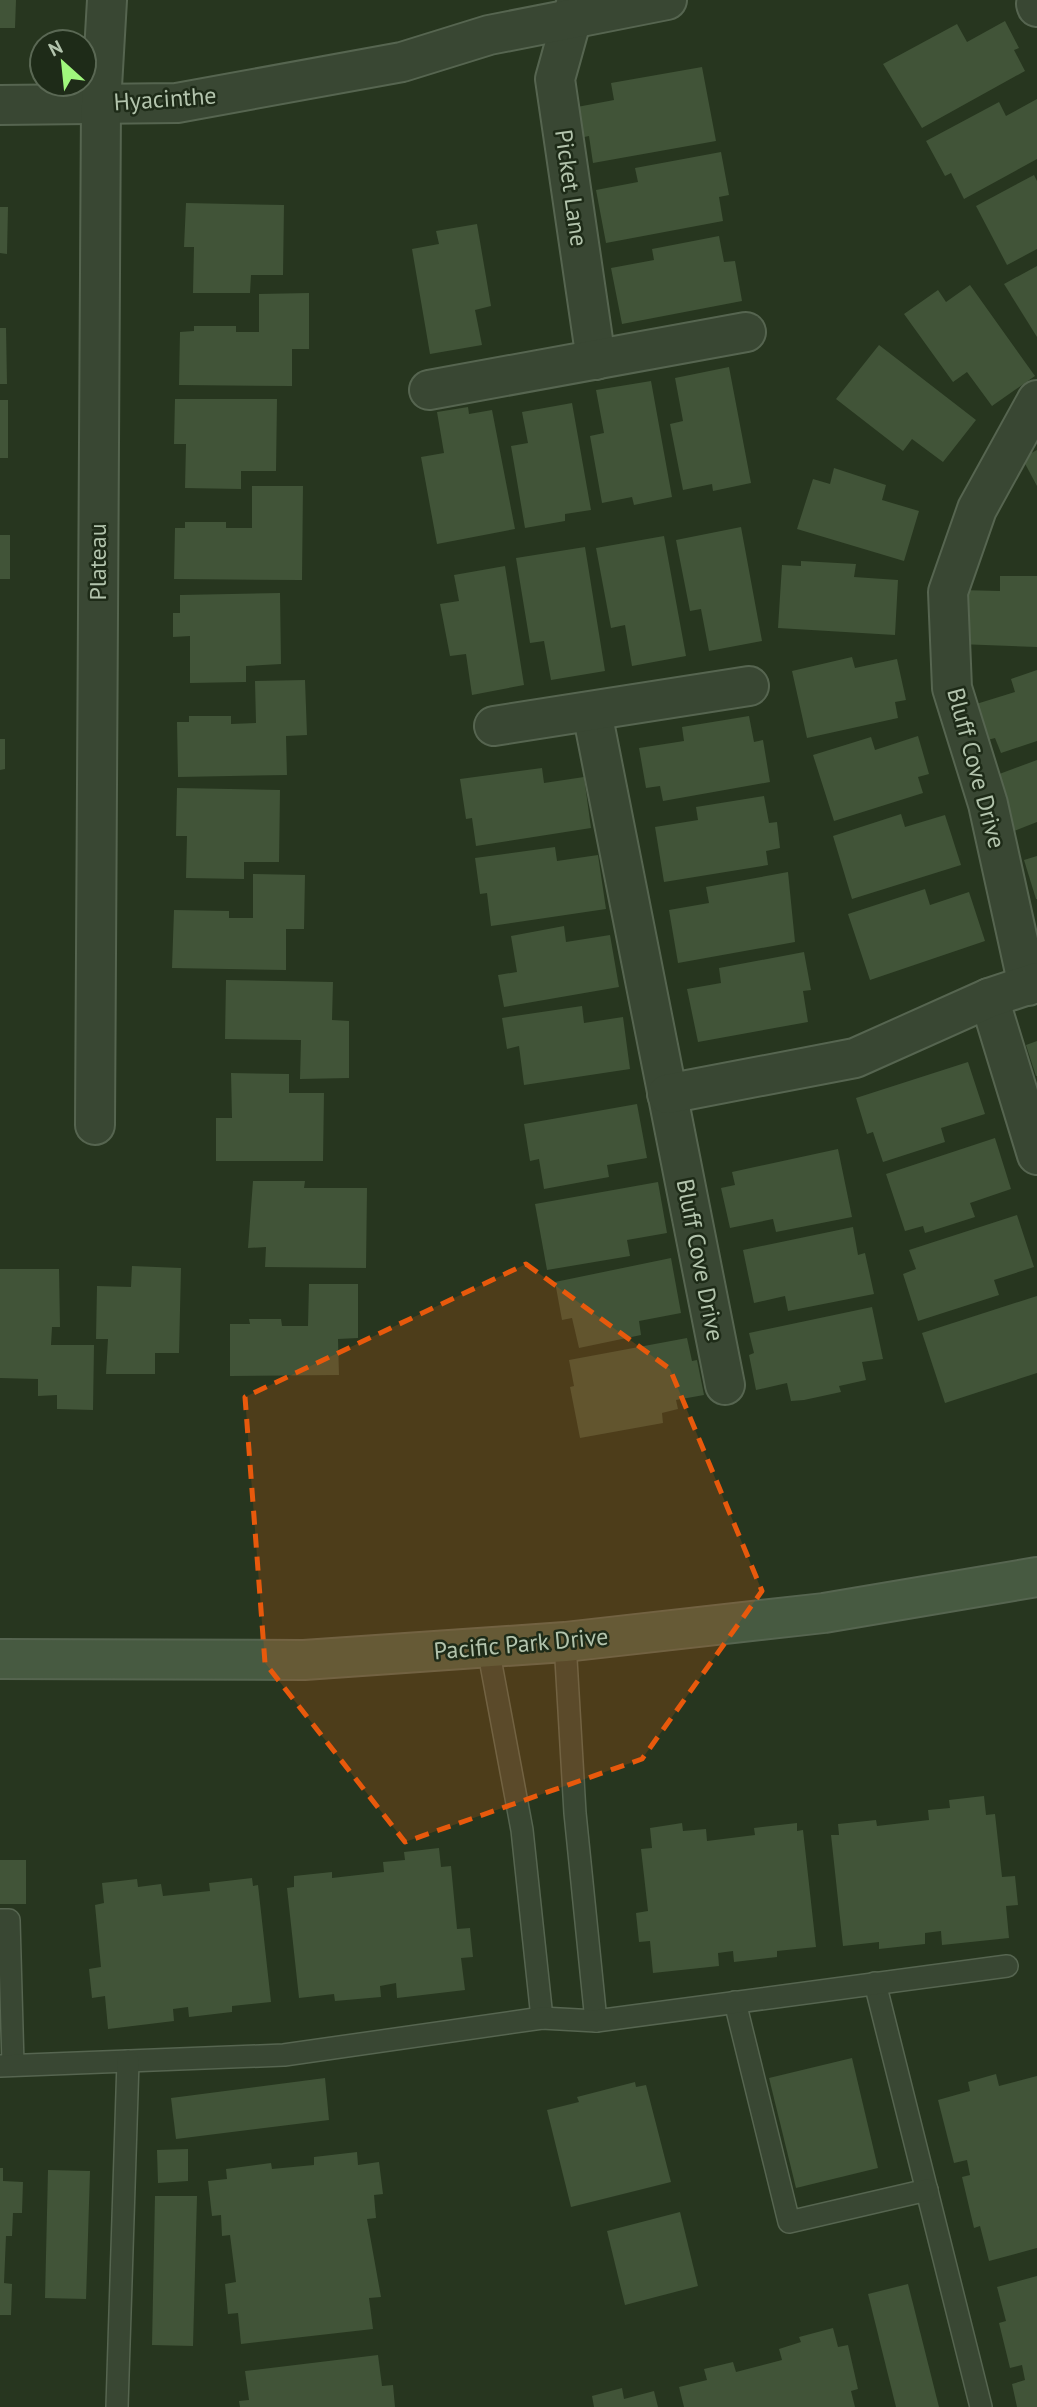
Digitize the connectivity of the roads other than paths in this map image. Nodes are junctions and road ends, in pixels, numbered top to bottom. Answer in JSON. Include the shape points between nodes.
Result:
{"nodes":[{"id":1,"x":107,"y":0,"type":"edge"},
{"id":2,"x":667,"y":0,"type":"edge"},
{"id":3,"x":575,"y":9,"type":"edge"},
{"id":4,"x":101,"y":104,"type":"junction"},
{"id":5,"x":0,"y":105,"type":"edge"},
{"id":6,"x":746,"y":332,"type":"dead end"},
{"id":7,"x":596,"y":360,"type":"junction"},
{"id":8,"x":429,"y":390,"type":"dead end"},
{"id":9,"x":1037,"y":400,"type":"edge"},
{"id":10,"x":749,"y":686,"type":"dead end"},
{"id":11,"x":592,"y":712,"type":"junction"},
{"id":12,"x":495,"y":726,"type":"dead end"},
{"id":13,"x":1032,"y":984,"type":"edge"},
{"id":14,"x":989,"y":998,"type":"junction"},
{"id":15,"x":667,"y":1094,"type":"junction"},
{"id":16,"x":95,"y":1125,"type":"dead end"},
{"id":17,"x":1037,"y":1155,"type":"edge"},
{"id":18,"x":725,"y":1385,"type":"dead end"},
{"id":19,"x":1037,"y":1577,"type":"edge"},
{"id":20,"x":565,"y":1642,"type":"junction"},
{"id":21,"x":488,"y":1648,"type":"junction"},
{"id":22,"x":0,"y":1659,"type":"edge"},
{"id":23,"x":0,"y":1920,"type":"edge"},
{"id":24,"x":1007,"y":1966,"type":"dead end"},
{"id":25,"x":875,"y":1983,"type":"junction"},
{"id":26,"x":735,"y":2002,"type":"junction"},
{"id":27,"x":542,"y":2018,"type":"junction"},
{"id":28,"x":597,"y":2021,"type":"junction"},
{"id":29,"x":128,"y":2060,"type":"junction"},
{"id":30,"x":6,"y":2065,"type":"edge"},
{"id":31,"x":927,"y":2190,"type":"junction"},
{"id":32,"x":117,"y":2407,"type":"edge"},
{"id":33,"x":981,"y":2407,"type":"edge"}],
"edges":[{"from":1,"to":4,"type":"street","name":"Plateau"},
{"from":2,"to":3,"type":"street"},
{"from":3,"to":4,"type":"street","name":"Hyacinthe","via":[[402,62],[177,103]]},
{"from":3,"to":7,"type":"street","name":"Picket Lane","via":[[555,79]]},
{"from":4,"to":5,"type":"street","name":"Hyacinthe"},
{"from":4,"to":16,"type":"street","name":"Plateau"},
{"from":6,"to":7,"type":"street"},
{"from":7,"to":8,"type":"street"},
{"from":9,"to":13,"type":"street","name":"Bluff Cove Drive","via":[[978,509],[948,592],[953,688],[988,804]]},
{"from":10,"to":11,"type":"street"},
{"from":11,"to":12,"type":"street"},
{"from":11,"to":15,"type":"street","name":"Bluff Cove Drive"},
{"from":13,"to":14,"type":"street","name":"Bluff Cove Drive"},
{"from":14,"to":15,"type":"street","name":"Bluff Cove Drive","via":[[855,1058]]},
{"from":14,"to":17,"type":"street"},
{"from":15,"to":18,"type":"street","name":"Bluff Cove Drive"},
{"from":19,"to":20,"type":"main road","name":"Pacific Park Drive","via":[[824,1613]]},
{"from":20,"to":21,"type":"main road","name":"Pacific Park Drive"},
{"from":20,"to":28,"type":"lane","via":[[575,1813]]},
{"from":21,"to":22,"type":"main road","name":"Pacific Park Drive","via":[[304,1660]]},
{"from":21,"to":27,"type":"lane","via":[[522,1830]]},
{"from":23,"to":30,"type":"lane","via":[[9,1920]]},
{"from":24,"to":25,"type":"lane"},
{"from":25,"to":26,"type":"lane"},
{"from":25,"to":31,"type":"lane"},
{"from":26,"to":28,"type":"lane"},
{"from":26,"to":31,"type":"lane","via":[[789,2222]]},
{"from":27,"to":28,"type":"lane"},
{"from":27,"to":29,"type":"lane","via":[[285,2055]]},
{"from":29,"to":30,"type":"lane"},
{"from":29,"to":32,"type":"lane"},
{"from":31,"to":33,"type":"lane"}]}
